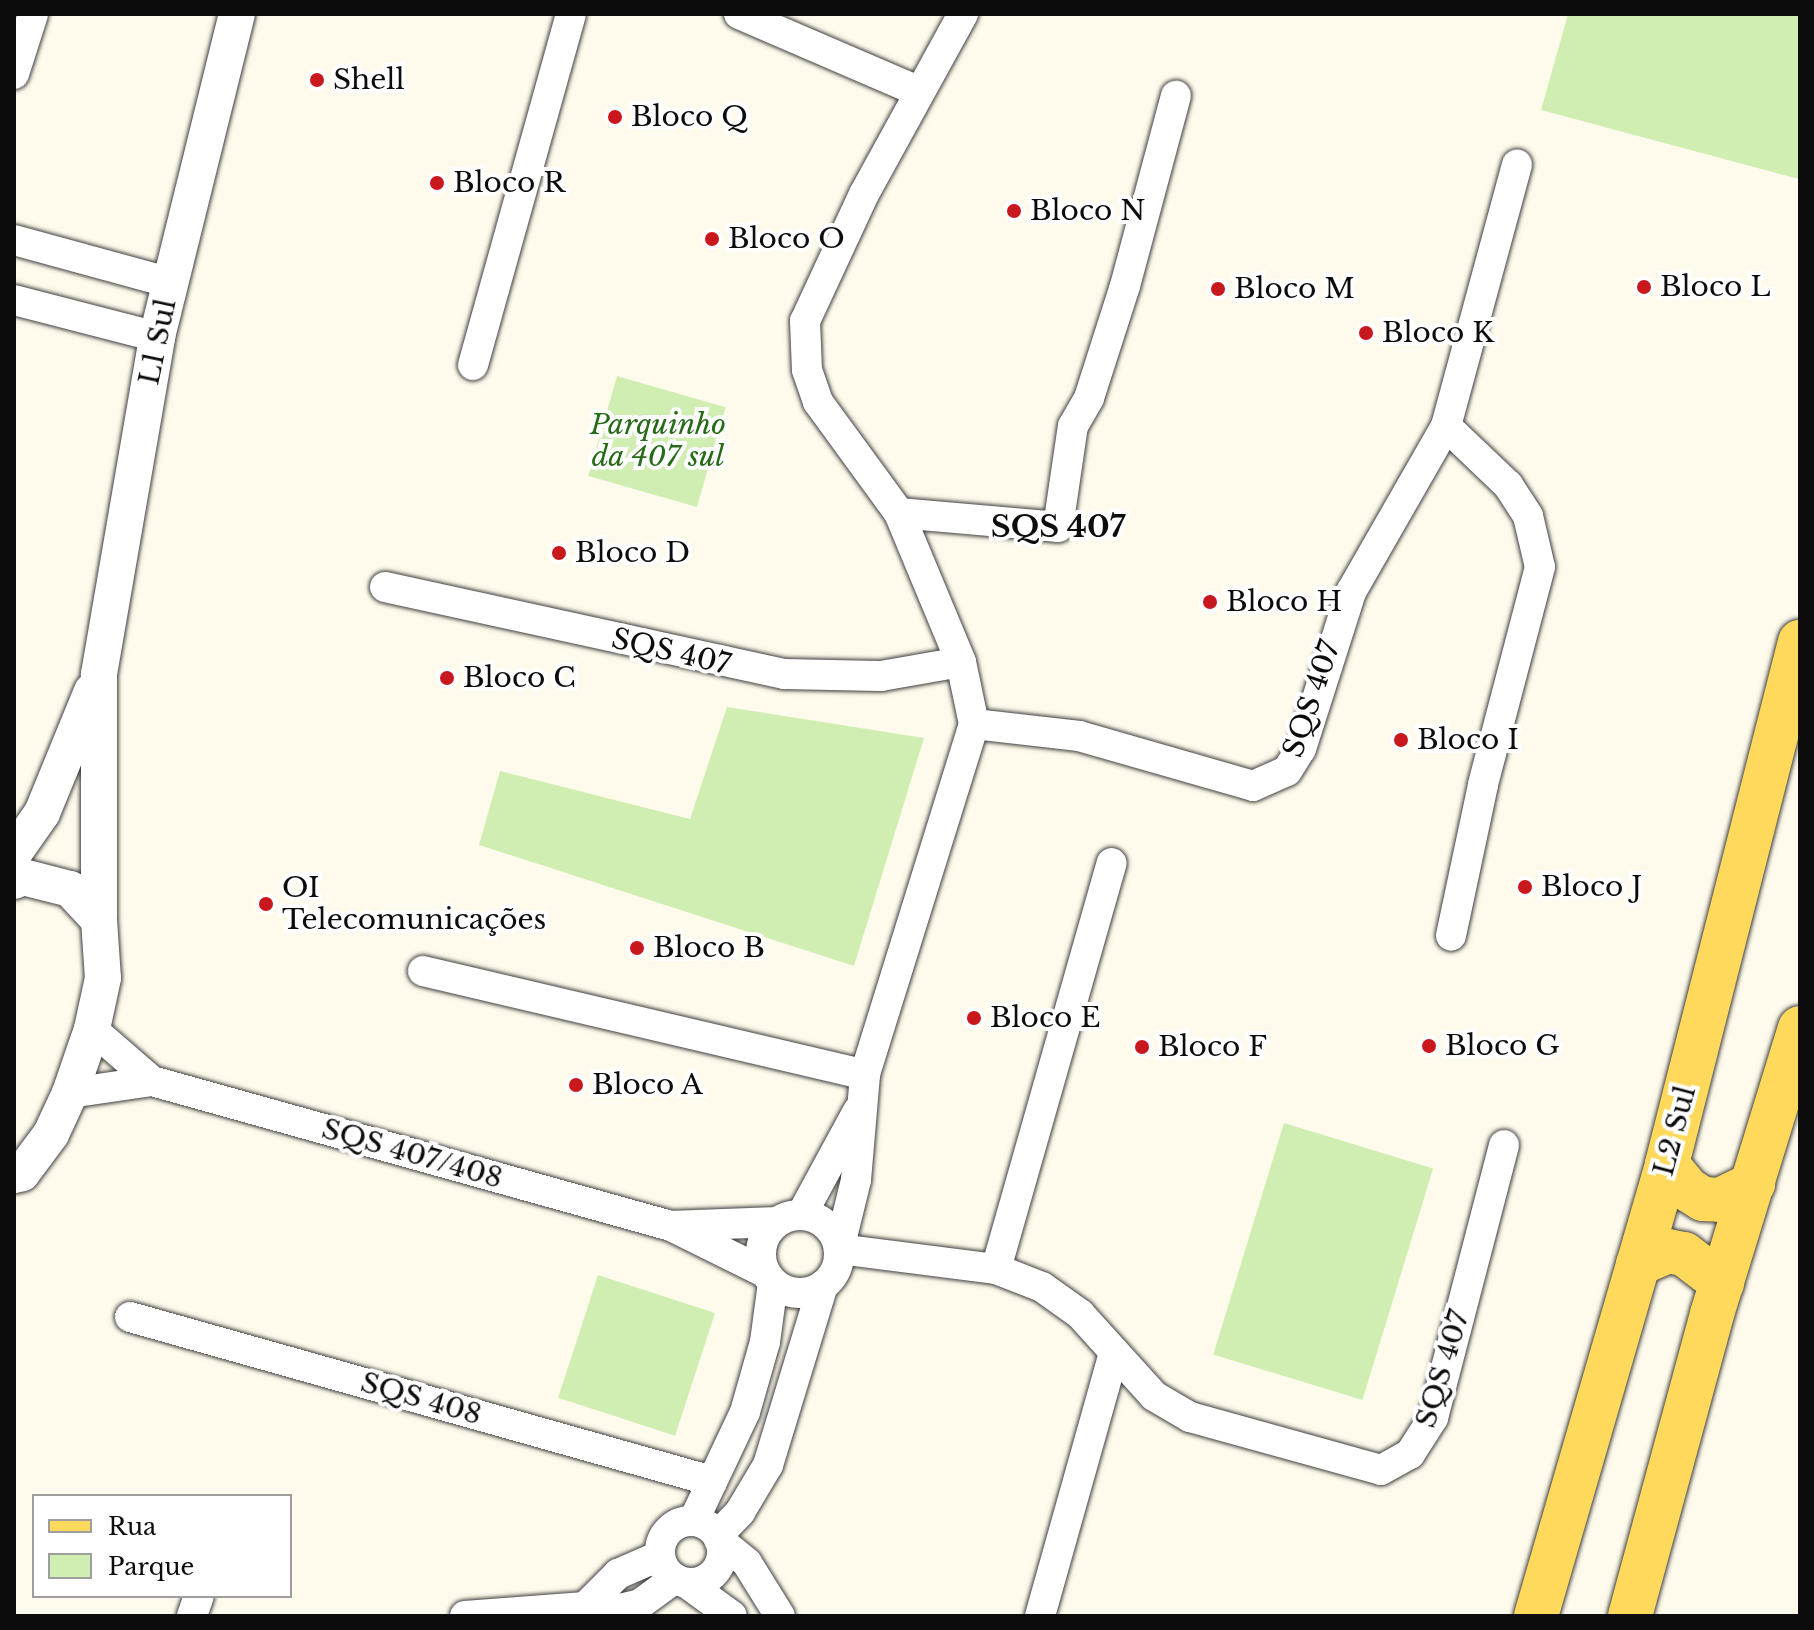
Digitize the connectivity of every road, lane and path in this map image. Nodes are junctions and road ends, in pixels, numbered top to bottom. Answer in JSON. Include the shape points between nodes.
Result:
{"nodes":[{"id":1,"x":33,"y":14,"type":"edge"},
{"id":2,"x":237,"y":14,"type":"edge"},
{"id":3,"x":571,"y":14,"type":"edge"},
{"id":4,"x":739,"y":14,"type":"edge"},
{"id":5,"x":963,"y":14,"type":"edge"},
{"id":6,"x":14,"y":74,"type":"edge"},
{"id":7,"x":918,"y":91,"type":"junction"},
{"id":8,"x":1176,"y":96,"type":"dead end"},
{"id":9,"x":1517,"y":164,"type":"dead end"},
{"id":10,"x":14,"y":240,"type":"edge"},
{"id":11,"x":171,"y":283,"type":"junction"},
{"id":12,"x":14,"y":300,"type":"edge"},
{"id":13,"x":157,"y":337,"type":"junction"},
{"id":14,"x":473,"y":365,"type":"dead end"},
{"id":15,"x":1446,"y":426,"type":"junction"},
{"id":16,"x":899,"y":513,"type":"junction"},
{"id":17,"x":385,"y":587,"type":"dead end"},
{"id":18,"x":1800,"y":642,"type":"edge"},
{"id":19,"x":961,"y":662,"type":"junction"},
{"id":20,"x":99,"y":674,"type":"junction"},
{"id":21,"x":974,"y":724,"type":"junction"},
{"id":22,"x":42,"y":813,"type":"junction"},
{"id":23,"x":14,"y":837,"type":"edge"},
{"id":24,"x":14,"y":853,"type":"edge"},
{"id":25,"x":1112,"y":863,"type":"dead end"},
{"id":26,"x":14,"y":881,"type":"edge"},
{"id":27,"x":99,"y":920,"type":"junction"},
{"id":28,"x":1451,"y":936,"type":"dead end"},
{"id":29,"x":423,"y":971,"type":"dead end"},
{"id":30,"x":1800,"y":1028,"type":"edge"},
{"id":31,"x":92,"y":1029,"type":"junction"},
{"id":32,"x":865,"y":1075,"type":"junction"},
{"id":33,"x":152,"y":1081,"type":"junction"},
{"id":34,"x":70,"y":1093,"type":"junction"},
{"id":35,"x":861,"y":1106,"type":"junction"},
{"id":36,"x":1504,"y":1145,"type":"dead end"},
{"id":37,"x":1667,"y":1164,"type":"junction"},
{"id":38,"x":17,"y":1177,"type":"edge"},
{"id":39,"x":1753,"y":1184,"type":"junction"},
{"id":40,"x":789,"y":1218,"type":"junction"},
{"id":41,"x":671,"y":1226,"type":"junction"},
{"id":42,"x":839,"y":1249,"type":"junction"},
{"id":43,"x":1638,"y":1264,"type":"junction"},
{"id":44,"x":996,"y":1269,"type":"junction"},
{"id":45,"x":769,"y":1278,"type":"junction"},
{"id":46,"x":1722,"y":1283,"type":"junction"},
{"id":47,"x":823,"y":1285,"type":"junction"},
{"id":48,"x":130,"y":1317,"type":"dead end"},
{"id":49,"x":1114,"y":1352,"type":"junction"},
{"id":50,"x":749,"y":1397,"type":"junction"},
{"id":51,"x":787,"y":1411,"type":"junction"},
{"id":52,"x":712,"y":1481,"type":"junction"},
{"id":53,"x":710,"y":1532,"type":"junction"},
{"id":54,"x":673,"y":1573,"type":"junction"},
{"id":55,"x":585,"y":1607,"type":"junction"},
{"id":56,"x":639,"y":1610,"type":"edge"},
{"id":57,"x":465,"y":1616,"type":"edge"},
{"id":58,"x":732,"y":1616,"type":"edge"},
{"id":59,"x":780,"y":1616,"type":"edge"},
{"id":60,"x":1040,"y":1616,"type":"edge"},
{"id":61,"x":1536,"y":1616,"type":"edge"},
{"id":62,"x":1630,"y":1616,"type":"edge"}],
"edges":[{"from":1,"to":6,"type":"street"},
{"from":2,"to":11,"type":"street","name":"L1 Sul"},
{"from":3,"to":14,"type":"street"},
{"from":4,"to":7,"type":"street"},
{"from":5,"to":7,"type":"street"},
{"from":7,"to":16,"type":"street","via":[[816,291],[803,344],[818,402]]},
{"from":8,"to":16,"type":"street","via":[[1125,286],[1089,398],[1073,426],[1058,527]]},
{"from":9,"to":15,"type":"street","name":"SQS 407"},
{"from":10,"to":11,"type":"street"},
{"from":11,"to":13,"type":"street","name":"L1 Sul"},
{"from":12,"to":13,"type":"street"},
{"from":13,"to":20,"type":"street","name":"L1 Sul"},
{"from":15,"to":21,"type":"street","name":"SQS 407","via":[[1351,592],[1301,749],[1275,781],[1253,786],[1079,736]]},
{"from":15,"to":28,"type":"street","via":[[1508,485],[1528,516],[1540,567],[1483,785]]},
{"from":16,"to":19,"type":"street"},
{"from":17,"to":19,"type":"street","name":"SQS 407","via":[[785,674],[881,676]]},
{"from":18,"to":37,"type":"main road","name":"L2 Sul"},
{"from":19,"to":21,"type":"street"},
{"from":20,"to":22,"type":"street","name":"L1 Sul"},
{"from":20,"to":27,"type":"street","name":"L1 Sul"},
{"from":21,"to":32,"type":"street"},
{"from":22,"to":23,"type":"street"},
{"from":22,"to":24,"type":"street","name":"L1 Sul"},
{"from":25,"to":44,"type":"street"},
{"from":26,"to":27,"type":"street","via":[[23,877],[70,889]]},
{"from":27,"to":31,"type":"street","name":"L1 Sul","via":[[103,978]]},
{"from":29,"to":32,"type":"street"},
{"from":30,"to":39,"type":"main road"},
{"from":31,"to":33,"type":"street","name":"SQS 407/408"},
{"from":31,"to":34,"type":"street","name":"L1 Sul"},
{"from":32,"to":35,"type":"street"},
{"from":33,"to":34,"type":"street","name":"SQS 407/408"},
{"from":33,"to":41,"type":"street","name":"SQS 407/408"},
{"from":34,"to":38,"type":"street","name":"L1 Sul","via":[[51,1134]]},
{"from":35,"to":40,"type":"street"},
{"from":35,"to":42,"type":"street","via":[[856,1180]]},
{"from":36,"to":49,"type":"street","name":"SQS 407","via":[[1433,1418],[1421,1441],[1396,1464],[1381,1470],[1190,1417],[1154,1396]]},
{"from":37,"to":39,"type":"main road","via":[[1703,1199],[1720,1200]]},
{"from":37,"to":43,"type":"main road","name":"L2 Sul"},
{"from":39,"to":46,"type":"main road"},
{"from":40,"to":41,"type":"street","name":"SQS 407/408"},
{"from":40,"to":42,"type":"street","via":[[827,1225]]},
{"from":40,"to":45,"type":"street","via":[[761,1245]]},
{"from":41,"to":45,"type":"street","name":"SQS 407/408"},
{"from":42,"to":44,"type":"street","name":"SQS 407"},
{"from":42,"to":47,"type":"street","via":[[833,1275]]},
{"from":43,"to":46,"type":"main road","via":[[1668,1251],[1684,1254]]},
{"from":43,"to":61,"type":"main road","name":"L2 Sul"},
{"from":44,"to":49,"type":"street","name":"SQS 407","via":[[1042,1287],[1080,1314]]},
{"from":45,"to":47,"type":"street","via":[[798,1293]]},
{"from":45,"to":50,"type":"street","via":[[765,1342]]},
{"from":46,"to":62,"type":"main road"},
{"from":47,"to":51,"type":"street"},
{"from":48,"to":52,"type":"street","name":"SQS 408"},
{"from":49,"to":60,"type":"street"},
{"from":50,"to":51,"type":"street"},
{"from":50,"to":52,"type":"street"},
{"from":51,"to":53,"type":"street","via":[[759,1484]]},
{"from":52,"to":53,"type":"street"},
{"from":53,"to":54,"type":"street","via":[[668,1530]]},
{"from":53,"to":54,"type":"street","via":[[721,1562],[713,1574]]},
{"from":53,"to":59,"type":"street","via":[[747,1563]]},
{"from":54,"to":55,"type":"street","via":[[618,1574]]},
{"from":54,"to":56,"type":"street"},
{"from":54,"to":58,"type":"street"},
{"from":55,"to":56,"type":"street"},
{"from":55,"to":57,"type":"street"}]}
